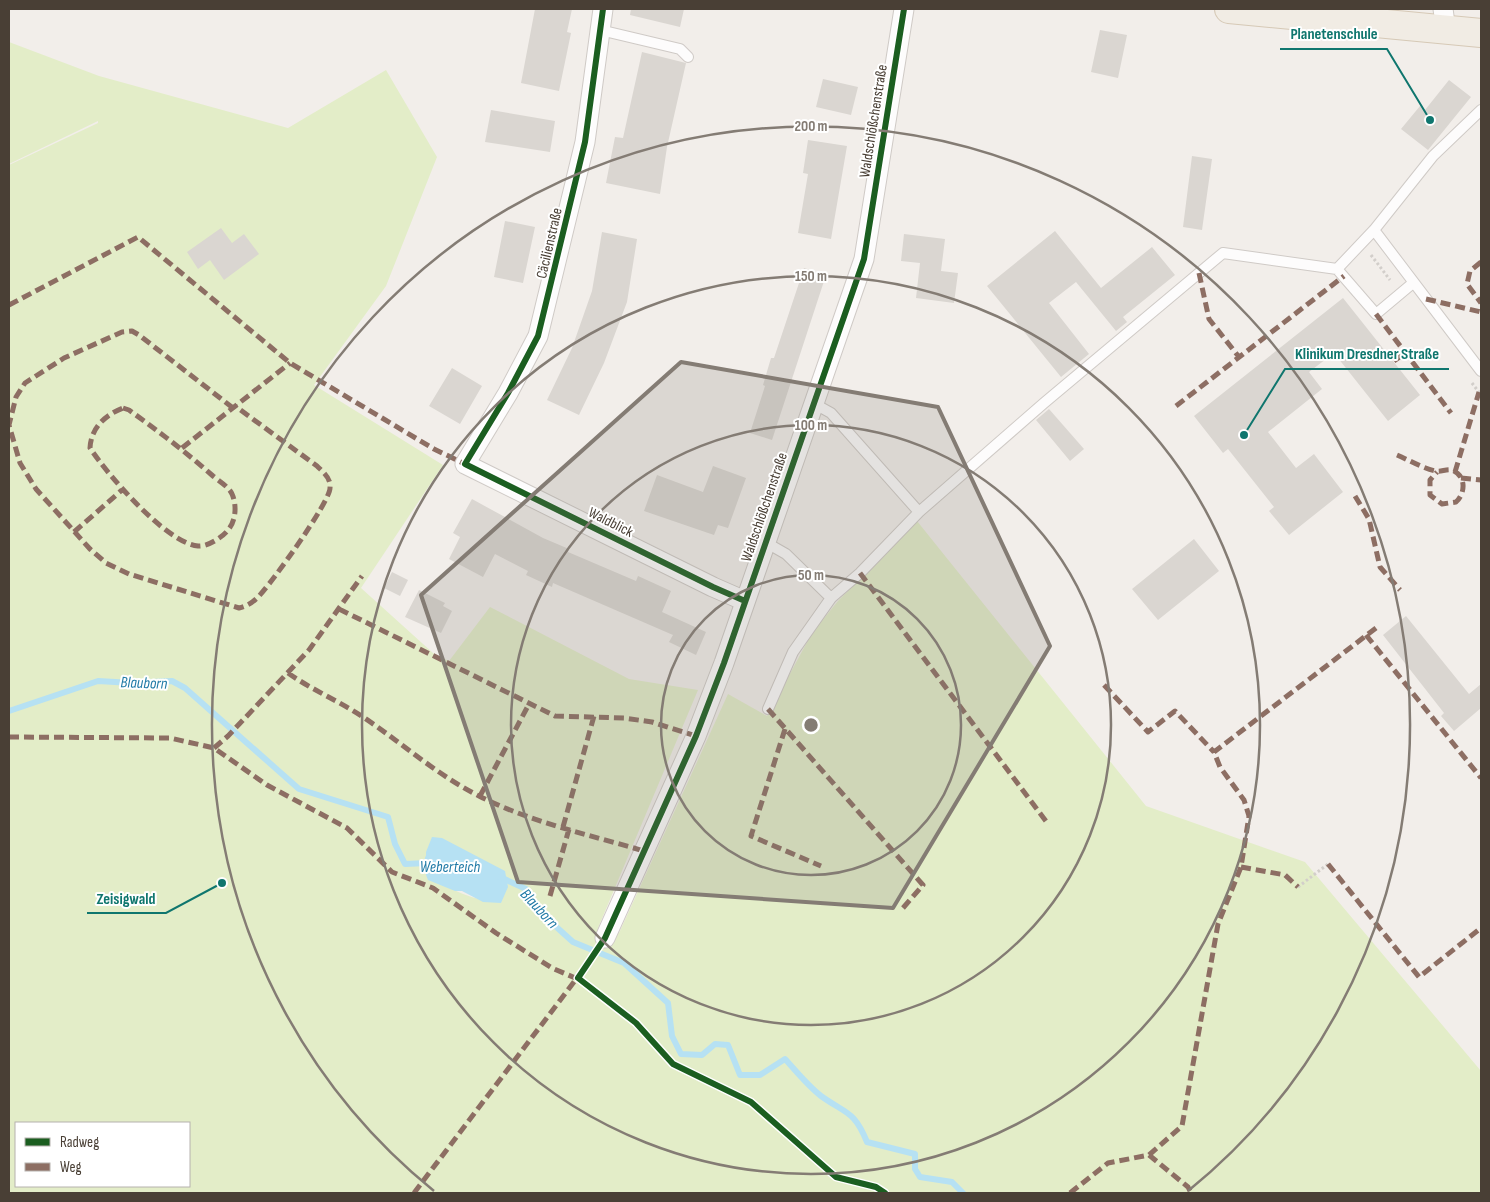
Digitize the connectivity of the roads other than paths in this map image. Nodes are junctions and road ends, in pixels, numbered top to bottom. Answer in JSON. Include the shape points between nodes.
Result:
{"nodes":[{"id":1,"x":603,"y":9,"type":"edge"},
{"id":2,"x":904,"y":9,"type":"edge"},
{"id":3,"x":1229,"y":9,"type":"edge"},
{"id":4,"x":1444,"y":19,"type":"edge"},
{"id":5,"x":600,"y":30,"type":"junction"},
{"id":6,"x":1481,"y":33,"type":"edge"},
{"id":7,"x":688,"y":57,"type":"dead end"},
{"id":8,"x":1481,"y":110,"type":"edge"},
{"id":9,"x":1374,"y":230,"type":"junction"},
{"id":10,"x":1337,"y":268,"type":"junction"},
{"id":11,"x":1413,"y":283,"type":"junction"},
{"id":12,"x":1481,"y":370,"type":"edge"},
{"id":13,"x":813,"y":403,"type":"junction"},
{"id":14,"x":465,"y":464,"type":"joint"},
{"id":15,"x":919,"y":512,"type":"junction"},
{"id":16,"x":765,"y":542,"type":"junction"},
{"id":17,"x":831,"y":598,"type":"junction"},
{"id":18,"x":745,"y":601,"type":"junction"},
{"id":19,"x":768,"y":709,"type":"dead end"},
{"id":20,"x":604,"y":938,"type":"dead end"}],
"edges":[{"from":1,"to":5,"type":"street","name":"Cäcilienstraße"},
{"from":2,"to":13,"type":"street","name":"Waldschlößchenstraße","via":[[864,259]]},
{"from":3,"to":4,"type":"main road"},
{"from":4,"to":6,"type":"main road"},
{"from":5,"to":7,"type":"lane","via":[[680,49]]},
{"from":5,"to":14,"type":"street","name":"Cäcilienstraße","via":[[585,142],[538,336]]},
{"from":8,"to":9,"type":"lane","via":[[1433,156]]},
{"from":9,"to":10,"type":"lane"},
{"from":9,"to":11,"type":"lane"},
{"from":10,"to":11,"type":"lane","via":[[1376,314]]},
{"from":10,"to":15,"type":"lane","via":[[1223,253]]},
{"from":11,"to":12,"type":"lane"},
{"from":13,"to":15,"type":"lane","via":[[831,413]]},
{"from":13,"to":16,"type":"street","name":"Waldschlößchenstraße"},
{"from":14,"to":18,"type":"street","name":"Waldblick"},
{"from":15,"to":17,"type":"lane"},
{"from":16,"to":17,"type":"lane","via":[[786,554]]},
{"from":16,"to":18,"type":"street","name":"Waldschlößchenstraße"},
{"from":17,"to":19,"type":"lane","via":[[793,652]]},
{"from":18,"to":20,"type":"street","name":"Waldschlößchenstraße","via":[[696,736]]}]}
